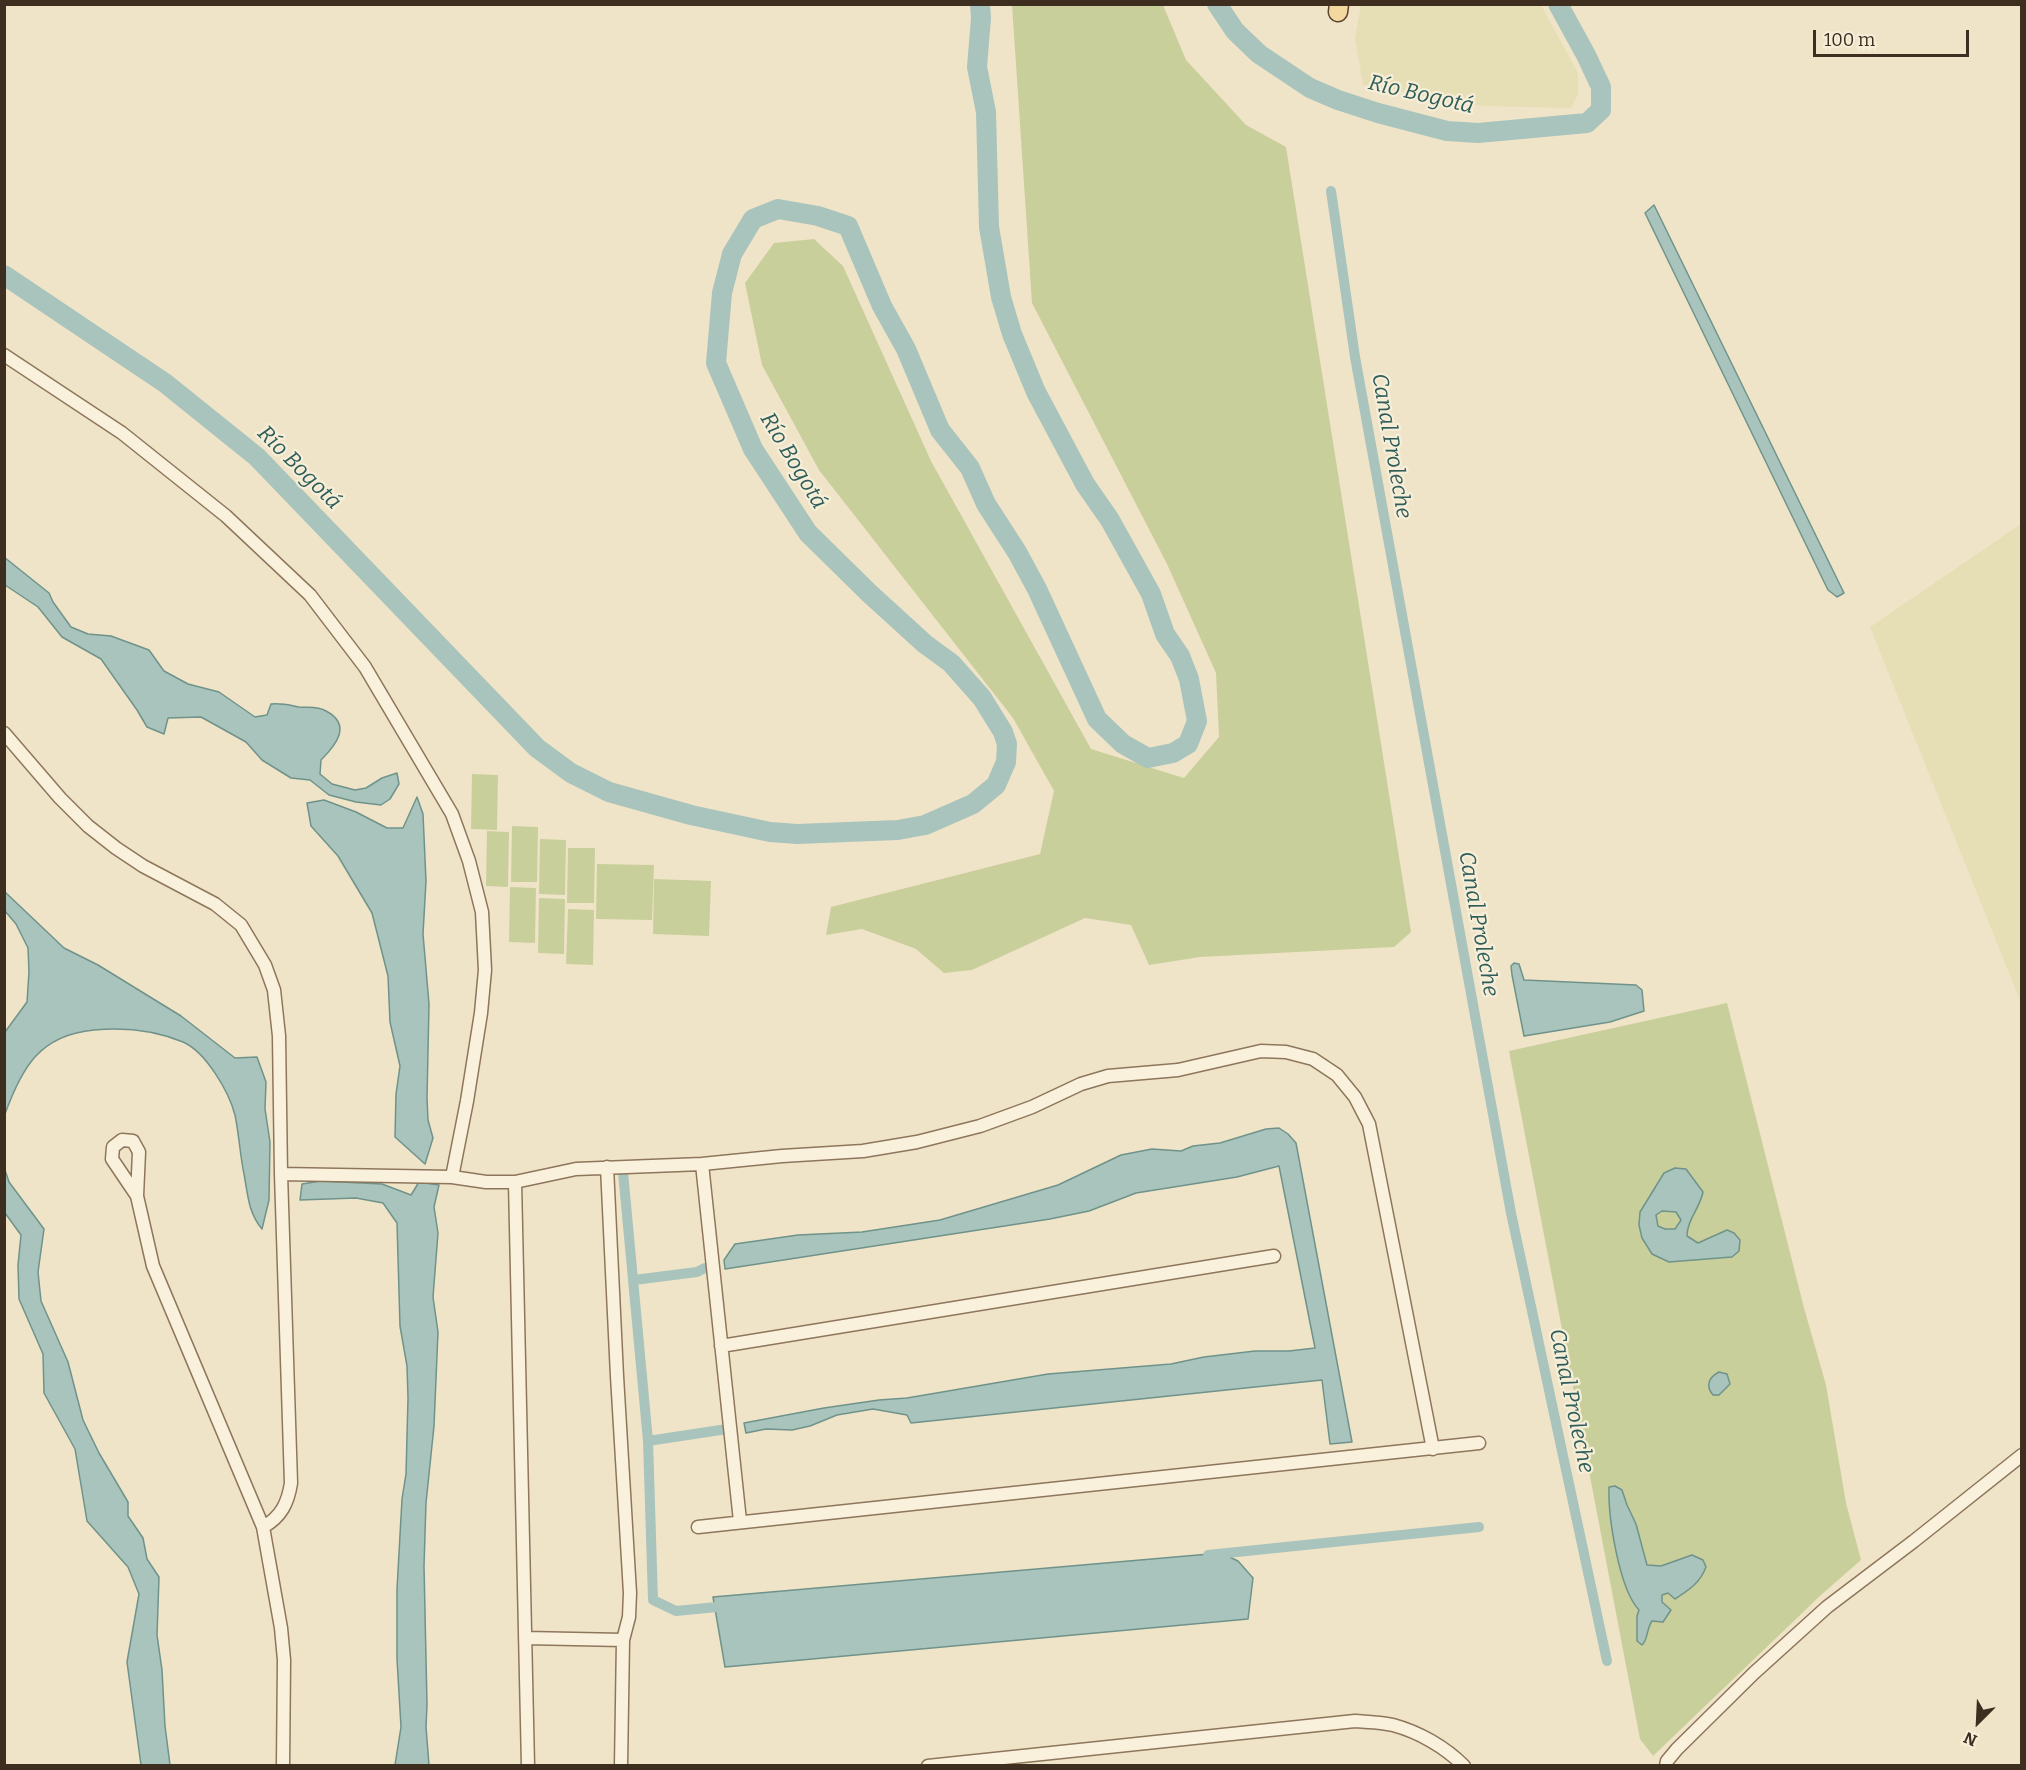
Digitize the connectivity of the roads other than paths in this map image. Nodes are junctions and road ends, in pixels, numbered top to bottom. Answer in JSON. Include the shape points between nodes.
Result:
{"nodes":[{"id":1,"x":4,"y":355,"type":"edge"},
{"id":2,"x":4,"y":733,"type":"edge"},
{"id":3,"x":702,"y":1164,"type":"junction"},
{"id":4,"x":608,"y":1167,"type":"junction"},
{"id":5,"x":281,"y":1174,"type":"junction"},
{"id":6,"x":452,"y":1177,"type":"junction"},
{"id":7,"x":515,"y":1182,"type":"junction"},
{"id":8,"x":137,"y":1196,"type":"dead end"},
{"id":9,"x":1274,"y":1256,"type":"dead end"},
{"id":10,"x":721,"y":1346,"type":"junction"},
{"id":11,"x":1479,"y":1443,"type":"dead end"},
{"id":12,"x":1433,"y":1449,"type":"junction"},
{"id":13,"x":2022,"y":1455,"type":"edge"},
{"id":14,"x":740,"y":1521,"type":"junction"},
{"id":15,"x":263,"y":1527,"type":"junction"},
{"id":16,"x":698,"y":1527,"type":"dead end"},
{"id":17,"x":525,"y":1638,"type":"junction"},
{"id":18,"x":623,"y":1640,"type":"junction"},
{"id":19,"x":283,"y":1766,"type":"edge"},
{"id":20,"x":528,"y":1766,"type":"edge"},
{"id":21,"x":621,"y":1766,"type":"edge"},
{"id":22,"x":928,"y":1766,"type":"edge"},
{"id":23,"x":1464,"y":1766,"type":"edge"},
{"id":24,"x":1666,"y":1766,"type":"edge"}],
"edges":[{"from":1,"to":6,"type":"street","via":[[122,433],[226,516],[310,595],[365,667],[452,814],[482,912],[485,970],[469,1090]]},
{"from":2,"to":5,"type":"street","via":[[88,826],[143,866],[215,904],[241,925],[254,944],[274,990]]},
{"from":3,"to":4,"type":"street"},
{"from":3,"to":10,"type":"street"},
{"from":3,"to":12,"type":"street","via":[[863,1151],[917,1142],[980,1126],[1108,1076],[1178,1070],[1262,1051],[1313,1059],[1349,1089],[1369,1124]]},
{"from":4,"to":7,"type":"street","via":[[576,1169]]},
{"from":4,"to":18,"type":"street","via":[[630,1593]]},
{"from":5,"to":6,"type":"street"},
{"from":5,"to":15,"type":"street","via":[[291,1483],[283,1510]]},
{"from":6,"to":7,"type":"street"},
{"from":7,"to":17,"type":"street"},
{"from":8,"to":15,"type":"street","via":[[153,1266]]},
{"from":9,"to":10,"type":"street"},
{"from":10,"to":14,"type":"street"},
{"from":11,"to":12,"type":"street"},
{"from":12,"to":14,"type":"street"},
{"from":13,"to":24,"type":"street","via":[[1827,1607],[1677,1749]]},
{"from":14,"to":16,"type":"street"},
{"from":15,"to":19,"type":"street","via":[[284,1660]]},
{"from":17,"to":18,"type":"street"},
{"from":17,"to":20,"type":"street"},
{"from":18,"to":21,"type":"street"},
{"from":22,"to":23,"type":"street","via":[[1355,1721],[1393,1725],[1424,1737],[1450,1752]]}]}
